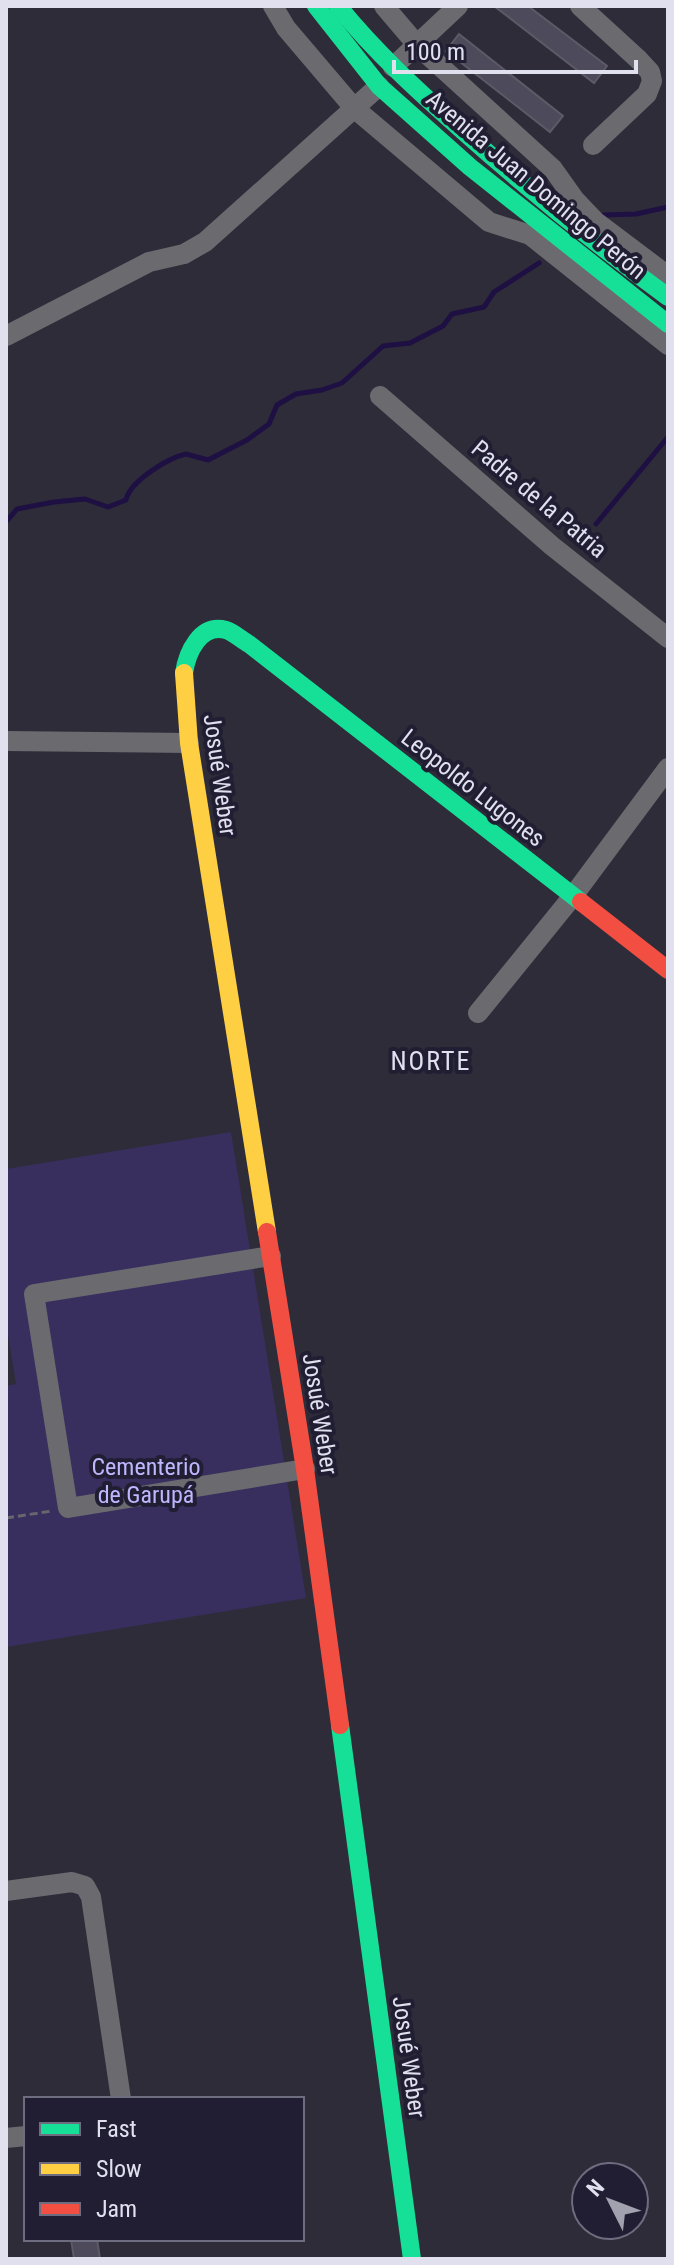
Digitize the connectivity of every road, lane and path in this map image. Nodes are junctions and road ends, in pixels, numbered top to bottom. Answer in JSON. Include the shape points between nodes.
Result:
{"nodes":[{"id":1,"x":273,"y":6,"type":"edge"},
{"id":2,"x":316,"y":6,"type":"edge"},
{"id":3,"x":338,"y":6,"type":"edge"},
{"id":4,"x":384,"y":6,"type":"edge"},
{"id":5,"x":458,"y":6,"type":"edge"},
{"id":6,"x":580,"y":6,"type":"edge"},
{"id":7,"x":418,"y":46,"type":"junction"},
{"id":8,"x":393,"y":67,"type":"junction"},
{"id":9,"x":379,"y":86,"type":"junction"},
{"id":10,"x":354,"y":108,"type":"junction"},
{"id":11,"x":593,"y":145,"type":"dead end"},
{"id":12,"x":668,"y":276,"type":"edge"},
{"id":13,"x":668,"y":297,"type":"edge"},
{"id":14,"x":668,"y":324,"type":"edge"},
{"id":15,"x":6,"y":336,"type":"edge"},
{"id":16,"x":668,"y":345,"type":"edge"},
{"id":17,"x":380,"y":396,"type":"dead end"},
{"id":18,"x":668,"y":638,"type":"edge"},
{"id":19,"x":249,"y":644,"type":"joint"},
{"id":20,"x":6,"y":741,"type":"edge"},
{"id":21,"x":189,"y":743,"type":"junction"},
{"id":22,"x":668,"y":768,"type":"edge"},
{"id":23,"x":573,"y":896,"type":"junction"},
{"id":24,"x":668,"y":970,"type":"edge"},
{"id":25,"x":478,"y":1013,"type":"dead end"},
{"id":26,"x":271,"y":1256,"type":"junction"},
{"id":27,"x":305,"y":1469,"type":"junction"},
{"id":28,"x":68,"y":1508,"type":"junction"},
{"id":29,"x":6,"y":1518,"type":"edge"},
{"id":30,"x":6,"y":1891,"type":"edge"},
{"id":31,"x":121,"y":2097,"type":"edge"},
{"id":32,"x":412,"y":2259,"type":"edge"}],
"edges":[{"from":1,"to":10,"type":"street"},
{"from":2,"to":9,"type":"street","name":"Avenida Juan Domingo Perón"},
{"from":3,"to":8,"type":"street","name":"Avenida Juan Domingo Perón"},
{"from":4,"to":7,"type":"street"},
{"from":5,"to":7,"type":"street"},
{"from":6,"to":11,"type":"street","via":[[639,60],[652,81],[647,94]]},
{"from":7,"to":8,"type":"street"},
{"from":7,"to":12,"type":"street","via":[[553,169],[595,221]]},
{"from":8,"to":13,"type":"street","name":"Avenida Juan Domingo Perón","via":[[580,231]]},
{"from":9,"to":10,"type":"street"},
{"from":9,"to":14,"type":"street","name":"Avenida Juan Domingo Perón","via":[[470,167]]},
{"from":10,"to":15,"type":"street","via":[[205,242],[184,254],[149,262]]},
{"from":10,"to":16,"type":"street","via":[[489,222],[530,235]]},
{"from":17,"to":18,"type":"street","name":"Padre de la Patria","via":[[552,546]]},
{"from":19,"to":21,"type":"street","name":"Josué Weber","via":[[226,630],[210,630],[195,641],[184,670]]},
{"from":19,"to":23,"type":"street","name":"Leopoldo Lugones"},
{"from":20,"to":21,"type":"street"},
{"from":21,"to":26,"type":"street","name":"Josué Weber"},
{"from":22,"to":23,"type":"street"},
{"from":23,"to":24,"type":"street","name":"Leopoldo Lugones"},
{"from":23,"to":25,"type":"street"},
{"from":26,"to":27,"type":"street","name":"Josué Weber"},
{"from":26,"to":28,"type":"street","via":[[34,1294]]},
{"from":27,"to":28,"type":"street"},
{"from":27,"to":32,"type":"street","name":"Josué Weber"},
{"from":28,"to":29,"type":"path"},
{"from":30,"to":31,"type":"street","via":[[72,1882],[85,1886],[91,1897]]}]}
